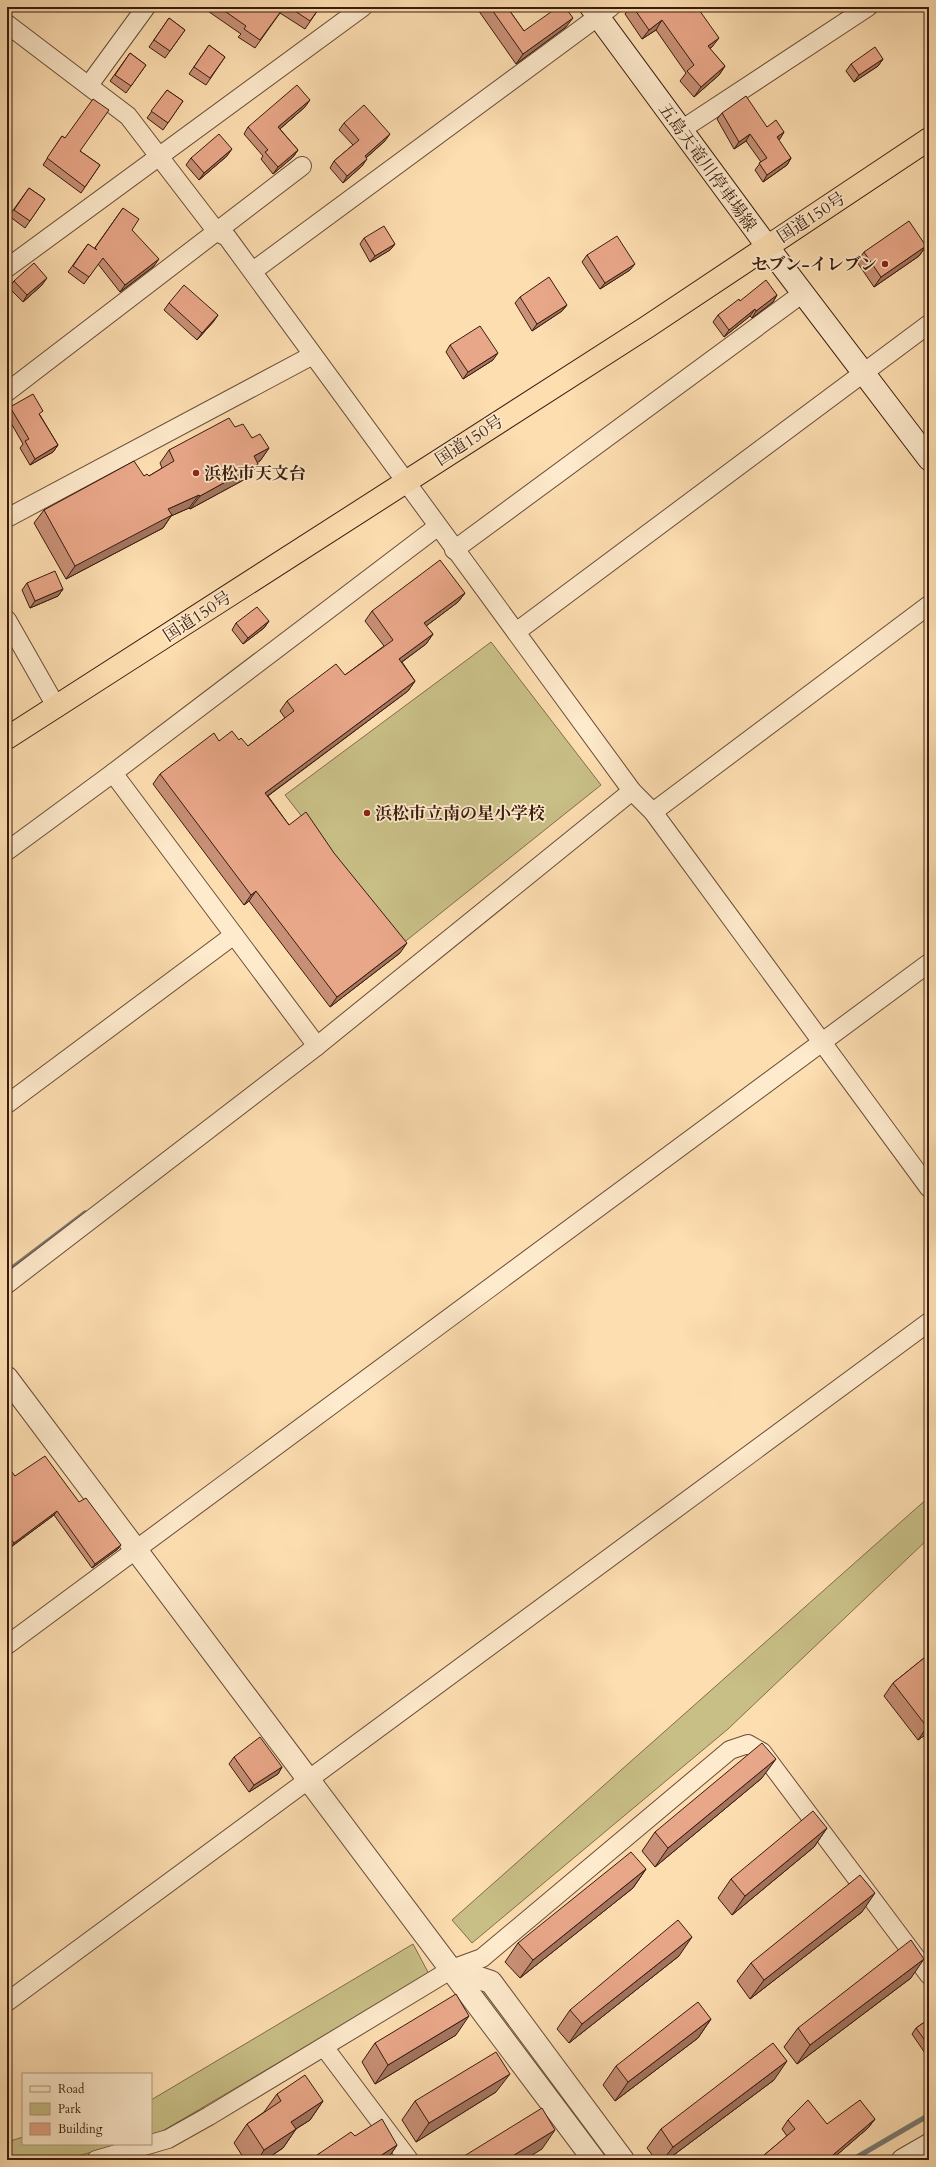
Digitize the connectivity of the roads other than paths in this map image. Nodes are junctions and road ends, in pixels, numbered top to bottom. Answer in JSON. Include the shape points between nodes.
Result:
{"nodes":[{"id":1,"x":146,"y":7,"type":"edge"},
{"id":2,"x":363,"y":7,"type":"edge"},
{"id":3,"x":868,"y":7,"type":"edge"},
{"id":4,"x":600,"y":10,"type":"edge"},
{"id":5,"x":7,"y":24,"type":"edge"},
{"id":6,"x":89,"y":85,"type":"junction"},
{"id":7,"x":681,"y":130,"type":"junction"},
{"id":8,"x":929,"y":139,"type":"edge"},
{"id":9,"x":158,"y":158,"type":"junction"},
{"id":10,"x":302,"y":166,"type":"dead end"},
{"id":11,"x":217,"y":232,"type":"junction"},
{"id":12,"x":767,"y":246,"type":"junction"},
{"id":13,"x":7,"y":268,"type":"edge"},
{"id":14,"x":253,"y":271,"type":"junction"},
{"id":15,"x":803,"y":293,"type":"junction"},
{"id":16,"x":929,"y":324,"type":"edge"},
{"id":17,"x":314,"y":355,"type":"junction"},
{"id":18,"x":864,"y":372,"type":"junction"},
{"id":19,"x":7,"y":392,"type":"edge"},
{"id":20,"x":929,"y":459,"type":"edge"},
{"id":21,"x":405,"y":481,"type":"junction"},
{"id":22,"x":7,"y":518,"type":"edge"},
{"id":23,"x":437,"y":526,"type":"junction"},
{"id":24,"x":454,"y":550,"type":"junction"},
{"id":25,"x":929,"y":605,"type":"edge"},
{"id":26,"x":8,"y":625,"type":"edge"},
{"id":27,"x":516,"y":632,"type":"junction"},
{"id":28,"x":57,"y":708,"type":"junction"},
{"id":29,"x":7,"y":738,"type":"edge"},
{"id":30,"x":114,"y":773,"type":"junction"},
{"id":31,"x":632,"y":791,"type":"junction"},
{"id":32,"x":653,"y":812,"type":"junction"},
{"id":33,"x":7,"y":851,"type":"edge"},
{"id":34,"x":234,"y":935,"type":"junction"},
{"id":35,"x":929,"y":963,"type":"edge"},
{"id":36,"x":821,"y":1043,"type":"junction"},
{"id":37,"x":316,"y":1046,"type":"junction"},
{"id":38,"x":7,"y":1104,"type":"edge"},
{"id":39,"x":929,"y":1188,"type":"edge"},
{"id":40,"x":7,"y":1284,"type":"edge"},
{"id":41,"x":929,"y":1322,"type":"edge"},
{"id":42,"x":7,"y":1378,"type":"edge"},
{"id":43,"x":135,"y":1550,"type":"junction"},
{"id":44,"x":7,"y":1644,"type":"edge"},
{"id":45,"x":310,"y":1779,"type":"junction"},
{"id":46,"x":452,"y":1969,"type":"junction"},
{"id":47,"x":929,"y":1975,"type":"edge"},
{"id":48,"x":7,"y":2002,"type":"edge"},
{"id":49,"x":324,"y":2047,"type":"junction"},
{"id":50,"x":152,"y":2144,"type":"edge"},
{"id":51,"x":148,"y":2145,"type":"edge"},
{"id":52,"x":929,"y":2145,"type":"edge"},
{"id":53,"x":102,"y":2159,"type":"edge"},
{"id":54,"x":409,"y":2160,"type":"edge"},
{"id":55,"x":594,"y":2160,"type":"edge"},
{"id":56,"x":623,"y":2160,"type":"edge"},
{"id":57,"x":903,"y":2160,"type":"edge"}],
"edges":[{"from":1,"to":6,"type":"street"},
{"from":2,"to":9,"type":"street"},
{"from":3,"to":7,"type":"street"},
{"from":4,"to":7,"type":"street","name":"五島天竜川停車場線"},
{"from":4,"to":14,"type":"street"},
{"from":5,"to":6,"type":"street"},
{"from":6,"to":9,"type":"street","via":[[128,116]]},
{"from":7,"to":12,"type":"street","name":"五島天竜川停車場線"},
{"from":8,"to":12,"type":"highway","name":"国道150号"},
{"from":9,"to":11,"type":"street"},
{"from":9,"to":13,"type":"street"},
{"from":10,"to":11,"type":"street"},
{"from":11,"to":14,"type":"street","via":[[227,237]]},
{"from":11,"to":19,"type":"street"},
{"from":12,"to":15,"type":"street","name":"五島天竜川停車場線"},
{"from":12,"to":21,"type":"highway","name":"国道150号","via":[[647,327]]},
{"from":14,"to":17,"type":"street"},
{"from":15,"to":18,"type":"street","name":"五島天竜川停車場線"},
{"from":15,"to":24,"type":"street"},
{"from":16,"to":18,"type":"street"},
{"from":17,"to":21,"type":"street"},
{"from":17,"to":22,"type":"street"},
{"from":18,"to":20,"type":"street","name":"五島天竜川停車場線"},
{"from":18,"to":27,"type":"street"},
{"from":21,"to":23,"type":"street"},
{"from":21,"to":28,"type":"highway","name":"国道150号"},
{"from":23,"to":24,"type":"street"},
{"from":23,"to":30,"type":"street"},
{"from":24,"to":27,"type":"street"},
{"from":25,"to":32,"type":"street"},
{"from":26,"to":28,"type":"street"},
{"from":27,"to":31,"type":"street"},
{"from":28,"to":29,"type":"highway","name":"国道150号"},
{"from":30,"to":33,"type":"street"},
{"from":30,"to":34,"type":"street"},
{"from":31,"to":32,"type":"street"},
{"from":31,"to":37,"type":"street"},
{"from":32,"to":36,"type":"street"},
{"from":34,"to":37,"type":"street"},
{"from":34,"to":38,"type":"street"},
{"from":35,"to":36,"type":"street"},
{"from":36,"to":39,"type":"street"},
{"from":36,"to":43,"type":"street"},
{"from":37,"to":40,"type":"street"},
{"from":41,"to":45,"type":"street"},
{"from":42,"to":43,"type":"street"},
{"from":43,"to":44,"type":"street"},
{"from":43,"to":45,"type":"street"},
{"from":45,"to":46,"type":"street"},
{"from":45,"to":48,"type":"street"},
{"from":46,"to":47,"type":"street","via":[[482,1958],[730,1750],[748,1744],[762,1752]]},
{"from":46,"to":49,"type":"street"},
{"from":46,"to":55,"type":"street"},
{"from":46,"to":56,"type":"street","via":[[491,1982]]},
{"from":49,"to":50,"type":"street","via":[[210,2116],[168,2139]]},
{"from":49,"to":54,"type":"street"},
{"from":51,"to":53,"type":"street"},
{"from":52,"to":57,"type":"street"}]}
